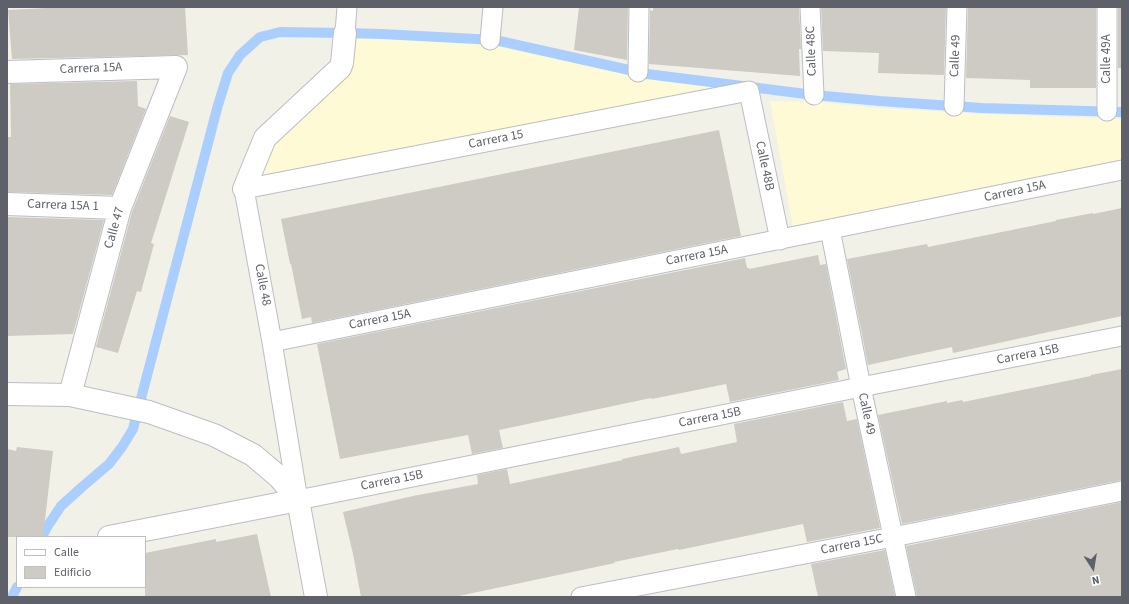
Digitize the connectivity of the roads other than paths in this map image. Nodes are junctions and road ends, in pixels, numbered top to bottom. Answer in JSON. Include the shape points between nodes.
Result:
{"nodes":[{"id":1,"x":347,"y":7,"type":"edge"},
{"id":2,"x":492,"y":7,"type":"edge"},
{"id":3,"x":639,"y":7,"type":"edge"},
{"id":4,"x":810,"y":7,"type":"edge"},
{"id":5,"x":957,"y":7,"type":"edge"},
{"id":6,"x":1107,"y":7,"type":"edge"},
{"id":7,"x":345,"y":33,"type":"joint"},
{"id":8,"x":490,"y":40,"type":"dead end"},
{"id":9,"x":176,"y":67,"type":"joint"},
{"id":10,"x":7,"y":72,"type":"edge"},
{"id":11,"x":638,"y":72,"type":"dead end"},
{"id":12,"x":749,"y":91,"type":"joint"},
{"id":13,"x":814,"y":95,"type":"dead end"},
{"id":14,"x":954,"y":106,"type":"dead end"},
{"id":15,"x":1107,"y":111,"type":"dead end"},
{"id":16,"x":1122,"y":170,"type":"edge"},
{"id":17,"x":244,"y":189,"type":"junction"},
{"id":18,"x":7,"y":204,"type":"edge"},
{"id":19,"x":120,"y":208,"type":"junction"},
{"id":20,"x":830,"y":230,"type":"junction"},
{"id":21,"x":780,"y":240,"type":"junction"},
{"id":22,"x":1122,"y":336,"type":"edge"},
{"id":23,"x":272,"y":342,"type":"junction"},
{"id":24,"x":861,"y":387,"type":"junction"},
{"id":25,"x":7,"y":394,"type":"edge"},
{"id":26,"x":70,"y":395,"type":"junction"},
{"id":27,"x":1122,"y":491,"type":"edge"},
{"id":28,"x":298,"y":500,"type":"junction"},
{"id":29,"x":114,"y":536,"type":"edge"},
{"id":30,"x":893,"y":537,"type":"junction"},
{"id":31,"x":316,"y":597,"type":"edge"},
{"id":32,"x":581,"y":597,"type":"edge"},
{"id":33,"x":906,"y":597,"type":"edge"}],
"edges":[{"from":1,"to":7,"type":"lane"},
{"from":2,"to":8,"type":"lane"},
{"from":3,"to":11,"type":"lane"},
{"from":4,"to":13,"type":"lane","name":"Calle 48C"},
{"from":5,"to":14,"type":"lane","name":"Calle 49"},
{"from":6,"to":15,"type":"lane","name":"Calle 49A"},
{"from":7,"to":17,"type":"street","via":[[340,68],[265,138]]},
{"from":9,"to":10,"type":"street","name":"Carrera 15A"},
{"from":9,"to":19,"type":"street","name":"Calle 47"},
{"from":12,"to":17,"type":"lane","name":"Carrera 15"},
{"from":12,"to":21,"type":"lane","name":"Calle 48B"},
{"from":16,"to":20,"type":"lane","name":"Carrera 15A"},
{"from":17,"to":23,"type":"lane","name":"Calle 48"},
{"from":18,"to":19,"type":"street","name":"Carrera 15A 1"},
{"from":19,"to":26,"type":"street","name":"Calle 47"},
{"from":20,"to":21,"type":"lane","name":"Carrera 15A"},
{"from":20,"to":24,"type":"lane","name":"Calle 49"},
{"from":21,"to":23,"type":"lane","name":"Carrera 15A"},
{"from":22,"to":24,"type":"lane","name":"Carrera 15B"},
{"from":23,"to":28,"type":"lane","name":"Calle 48"},
{"from":24,"to":28,"type":"lane","name":"Carrera 15B"},
{"from":24,"to":30,"type":"lane","name":"Calle 49"},
{"from":25,"to":26,"type":"street"},
{"from":26,"to":28,"type":"street","via":[[149,412],[214,435],[253,455],[279,477]]},
{"from":27,"to":30,"type":"lane","name":"Carrera 15C"},
{"from":28,"to":29,"type":"street","name":"Carrera 15B"},
{"from":28,"to":31,"type":"street","name":"Calle 48"},
{"from":30,"to":32,"type":"lane","name":"Carrera 15C"},
{"from":30,"to":33,"type":"lane","name":"Calle 49"}]}
